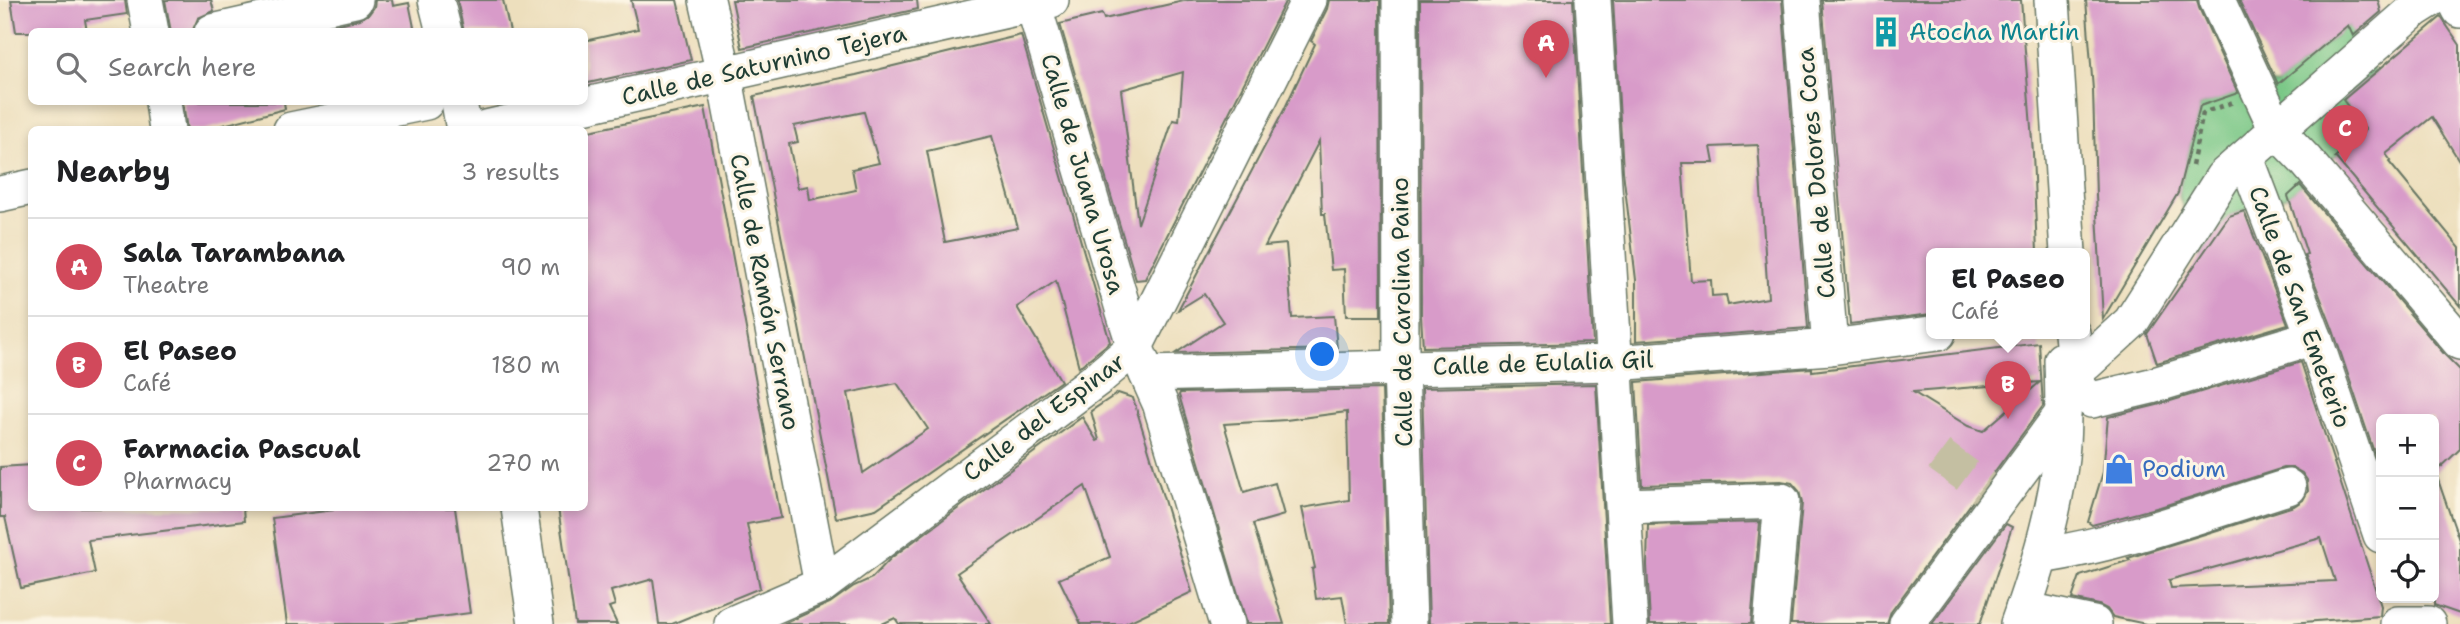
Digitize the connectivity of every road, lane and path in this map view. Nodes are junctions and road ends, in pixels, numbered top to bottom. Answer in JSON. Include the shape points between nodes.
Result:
{"nodes":[{"id":1,"x":145,"y":0,"type":"edge"},
{"id":2,"x":355,"y":0,"type":"edge"},
{"id":3,"x":436,"y":0,"type":"edge"},
{"id":4,"x":707,"y":0,"type":"edge"},
{"id":5,"x":1309,"y":0,"type":"edge"},
{"id":6,"x":1400,"y":0,"type":"edge"},
{"id":7,"x":1593,"y":0,"type":"edge"},
{"id":8,"x":1802,"y":0,"type":"edge"},
{"id":9,"x":2052,"y":0,"type":"edge"},
{"id":10,"x":2217,"y":0,"type":"edge"},
{"id":11,"x":2455,"y":0,"type":"edge"},
{"id":12,"x":1039,"y":2,"type":"edge"},
{"id":13,"x":2418,"y":3,"type":"edge"},
{"id":14,"x":2460,"y":10,"type":"edge"},
{"id":15,"x":150,"y":28,"type":"edge"},
{"id":16,"x":230,"y":28,"type":"edge"},
{"id":17,"x":442,"y":28,"type":"edge"},
{"id":18,"x":724,"y":75,"type":"junction"},
{"id":19,"x":2239,"y":100,"type":"dead end"},
{"id":20,"x":163,"y":105,"type":"edge"},
{"id":21,"x":412,"y":105,"type":"edge"},
{"id":22,"x":460,"y":105,"type":"edge"},
{"id":23,"x":166,"y":126,"type":"edge"},
{"id":24,"x":310,"y":126,"type":"edge"},
{"id":25,"x":463,"y":126,"type":"edge"},
{"id":26,"x":495,"y":126,"type":"edge"},
{"id":27,"x":2278,"y":132,"type":"junction"},
{"id":28,"x":2246,"y":158,"type":"junction"},
{"id":29,"x":2192,"y":166,"type":"dead end"},
{"id":30,"x":28,"y":188,"type":"edge"},
{"id":31,"x":0,"y":194,"type":"edge"},
{"id":32,"x":2067,"y":248,"type":"edge"},
{"id":33,"x":1926,"y":335,"type":"edge"},
{"id":34,"x":2314,"y":337,"type":"junction"},
{"id":35,"x":2090,"y":339,"type":"edge"},
{"id":36,"x":2460,"y":342,"type":"edge"},
{"id":37,"x":2075,"y":345,"type":"edge"},
{"id":38,"x":1830,"y":347,"type":"junction"},
{"id":39,"x":1141,"y":360,"type":"junction"},
{"id":40,"x":1614,"y":363,"type":"junction"},
{"id":41,"x":1401,"y":367,"type":"junction"},
{"id":42,"x":2078,"y":406,"type":"junction"},
{"id":43,"x":2288,"y":487,"type":"dead end"},
{"id":44,"x":1624,"y":506,"type":"junction"},
{"id":45,"x":519,"y":511,"type":"edge"},
{"id":46,"x":2376,"y":520,"type":"edge"},
{"id":47,"x":2041,"y":556,"type":"junction"},
{"id":48,"x":822,"y":584,"type":"junction"},
{"id":49,"x":2020,"y":616,"type":"edge"},
{"id":50,"x":536,"y":624,"type":"edge"},
{"id":51,"x":732,"y":624,"type":"edge"},
{"id":52,"x":1227,"y":624,"type":"edge"},
{"id":53,"x":1409,"y":624,"type":"edge"},
{"id":54,"x":1630,"y":624,"type":"edge"},
{"id":55,"x":1771,"y":624,"type":"edge"},
{"id":56,"x":1907,"y":624,"type":"edge"},
{"id":57,"x":2094,"y":624,"type":"edge"}],
"edges":[{"from":1,"to":15,"type":"street"},
{"from":2,"to":16,"type":"street"},
{"from":3,"to":17,"type":"street"},
{"from":4,"to":18,"type":"street","name":"Calle de Ramón Serrano"},
{"from":5,"to":39,"type":"street","name":"Calle del Espinar"},
{"from":6,"to":41,"type":"street","name":"Calle de Carolina Paino"},
{"from":7,"to":40,"type":"street"},
{"from":8,"to":38,"type":"street","name":"Calle de Dolores Coca"},
{"from":9,"to":32,"type":"street"},
{"from":10,"to":27,"type":"street"},
{"from":11,"to":14,"type":"street"},
{"from":12,"to":18,"type":"street","name":"Calle de Saturnino Tejera"},
{"from":12,"to":39,"type":"street","name":"Calle de Juana Urosa"},
{"from":13,"to":27,"type":"street"},
{"from":18,"to":26,"type":"street","name":"Calle de Saturnino Tejera"},
{"from":18,"to":48,"type":"street","name":"Calle de Ramón Serrano"},
{"from":19,"to":29,"type":"path","via":[[2203,113]]},
{"from":20,"to":23,"type":"street"},
{"from":21,"to":24,"type":"street"},
{"from":22,"to":25,"type":"street"},
{"from":27,"to":28,"type":"street"},
{"from":27,"to":36,"type":"street"},
{"from":28,"to":34,"type":"street","name":"Calle de San Emeterio"},
{"from":28,"to":35,"type":"street","via":[[2223,177],[2131,322]]},
{"from":30,"to":31,"type":"street"},
{"from":33,"to":38,"type":"street","name":"Calle de Eulalia Gil"},
{"from":34,"to":42,"type":"street"},
{"from":34,"to":46,"type":"street","name":"Calle de San Emeterio"},
{"from":37,"to":42,"type":"street"},
{"from":38,"to":40,"type":"street","name":"Calle de Eulalia Gil"},
{"from":39,"to":41,"type":"street","name":"Calle de Eulalia Gil"},
{"from":39,"to":48,"type":"street","name":"Calle del Espinar","via":[[1097,379]]},
{"from":39,"to":52,"type":"street","name":"Calle de Juana Urosa","via":[[1160,403]]},
{"from":40,"to":41,"type":"street","name":"Calle de Eulalia Gil"},
{"from":40,"to":44,"type":"street"},
{"from":41,"to":53,"type":"street","name":"Calle de Carolina Paino"},
{"from":42,"to":47,"type":"street","via":[[2061,459]]},
{"from":42,"to":56,"type":"street"},
{"from":43,"to":47,"type":"street","via":[[2073,551]]},
{"from":44,"to":54,"type":"street"},
{"from":44,"to":55,"type":"street","via":[[1782,500]]},
{"from":45,"to":50,"type":"street"},
{"from":47,"to":49,"type":"street"},
{"from":48,"to":51,"type":"street","name":"Calle del Espinar"},
{"from":49,"to":57,"type":"street"}]}
